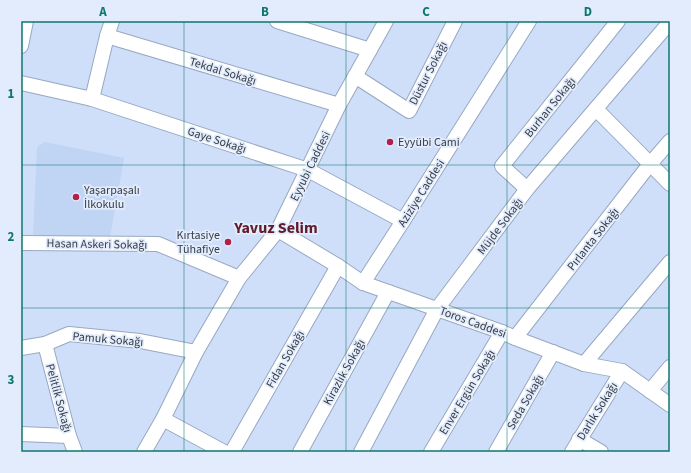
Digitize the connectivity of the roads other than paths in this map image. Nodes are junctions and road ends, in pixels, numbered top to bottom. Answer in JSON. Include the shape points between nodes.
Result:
{"nodes":[{"id":1,"x":26,"y":21,"type":"edge"},
{"id":2,"x":112,"y":21,"type":"edge"},
{"id":3,"x":277,"y":21,"type":"edge"},
{"id":4,"x":386,"y":21,"type":"edge"},
{"id":5,"x":455,"y":21,"type":"edge"},
{"id":6,"x":529,"y":21,"type":"edge"},
{"id":7,"x":618,"y":21,"type":"edge"},
{"id":8,"x":670,"y":22,"type":"edge"},
{"id":9,"x":107,"y":36,"type":"junction"},
{"id":10,"x":21,"y":46,"type":"edge"},
{"id":11,"x":370,"y":50,"type":"junction"},
{"id":12,"x":355,"y":76,"type":"junction"},
{"id":13,"x":21,"y":83,"type":"edge"},
{"id":14,"x":92,"y":99,"type":"junction"},
{"id":15,"x":339,"y":105,"type":"junction"},
{"id":16,"x":596,"y":109,"type":"junction"},
{"id":17,"x":670,"y":141,"type":"edge"},
{"id":18,"x":650,"y":164,"type":"junction"},
{"id":19,"x":308,"y":170,"type":"junction"},
{"id":20,"x":670,"y":184,"type":"edge"},
{"id":21,"x":528,"y":189,"type":"junction"},
{"id":22,"x":403,"y":221,"type":"junction"},
{"id":23,"x":278,"y":230,"type":"junction"},
{"id":24,"x":21,"y":243,"type":"edge"},
{"id":25,"x":670,"y":262,"type":"edge"},
{"id":26,"x":338,"y":266,"type":"junction"},
{"id":27,"x":239,"y":278,"type":"junction"},
{"id":28,"x":363,"y":283,"type":"junction"},
{"id":29,"x":388,"y":292,"type":"junction"},
{"id":30,"x":437,"y":309,"type":"junction"},
{"id":31,"x":502,"y":332,"type":"junction"},
{"id":32,"x":515,"y":338,"type":"junction"},
{"id":33,"x":45,"y":344,"type":"junction"},
{"id":34,"x":21,"y":348,"type":"edge"},
{"id":35,"x":196,"y":352,"type":"junction"},
{"id":36,"x":553,"y":352,"type":"junction"},
{"id":37,"x":584,"y":364,"type":"junction"},
{"id":38,"x":670,"y":367,"type":"edge"},
{"id":39,"x":622,"y":371,"type":"junction"},
{"id":40,"x":650,"y":391,"type":"junction"},
{"id":41,"x":670,"y":405,"type":"edge"},
{"id":42,"x":163,"y":419,"type":"junction"},
{"id":43,"x":21,"y":434,"type":"edge"},
{"id":44,"x":69,"y":436,"type":"junction"},
{"id":45,"x":579,"y":439,"type":"junction"},
{"id":46,"x":75,"y":452,"type":"edge"},
{"id":47,"x":144,"y":452,"type":"edge"},
{"id":48,"x":224,"y":452,"type":"edge"},
{"id":49,"x":232,"y":452,"type":"edge"},
{"id":50,"x":300,"y":452,"type":"edge"},
{"id":51,"x":361,"y":452,"type":"edge"},
{"id":52,"x":431,"y":452,"type":"edge"},
{"id":53,"x":496,"y":452,"type":"edge"},
{"id":54,"x":572,"y":452,"type":"edge"},
{"id":55,"x":601,"y":452,"type":"edge"}],
"edges":[{"from":1,"to":10,"type":"street"},
{"from":2,"to":9,"type":"street"},
{"from":3,"to":11,"type":"street"},
{"from":4,"to":11,"type":"street","name":"Eyyubi Caddesi"},
{"from":5,"to":12,"type":"street","name":"Düstur Sokağı","via":[[409,111]]},
{"from":6,"to":22,"type":"street","name":"Aziziye Caddesi"},
{"from":7,"to":21,"type":"street","name":"Burhan Sokağı","via":[[502,166]]},
{"from":8,"to":16,"type":"street","name":"Müjde Sokağı"},
{"from":9,"to":14,"type":"street"},
{"from":9,"to":15,"type":"street","name":"Tekdal Sokağı"},
{"from":11,"to":12,"type":"street","name":"Eyyubi Caddesi"},
{"from":12,"to":15,"type":"street","name":"Eyyubi Caddesi"},
{"from":13,"to":14,"type":"street","name":"Gaye Sokağı"},
{"from":14,"to":19,"type":"street","name":"Gaye Sokağı"},
{"from":15,"to":19,"type":"street","name":"Eyyubi Caddesi"},
{"from":16,"to":18,"type":"street"},
{"from":16,"to":21,"type":"street","name":"Müjde Sokağı"},
{"from":17,"to":18,"type":"street","name":"Pırlanta Sokağı"},
{"from":18,"to":20,"type":"street"},
{"from":18,"to":32,"type":"street","name":"Pırlanta Sokağı"},
{"from":19,"to":22,"type":"street","name":"Gaye Sokağı"},
{"from":19,"to":23,"type":"street","name":"Eyyubi Caddesi"},
{"from":21,"to":30,"type":"street","name":"Müjde Sokağı"},
{"from":22,"to":28,"type":"street","name":"Aziziye Caddesi"},
{"from":23,"to":26,"type":"street","name":"Toros Caddesi"},
{"from":23,"to":27,"type":"street","name":"Eyyubi Caddesi"},
{"from":24,"to":27,"type":"street","name":"Hasan Askeri Sokağı","via":[[158,244]]},
{"from":25,"to":37,"type":"street"},
{"from":26,"to":28,"type":"street","name":"Toros Caddesi"},
{"from":26,"to":49,"type":"street","name":"Fidan Sokağı"},
{"from":27,"to":35,"type":"street","name":"Eyyubi Caddesi"},
{"from":28,"to":29,"type":"street","name":"Toros Caddesi"},
{"from":29,"to":30,"type":"street","name":"Toros Caddesi"},
{"from":29,"to":50,"type":"street","name":"Kirazlık Sokağı"},
{"from":30,"to":31,"type":"street","name":"Toros Caddesi"},
{"from":30,"to":51,"type":"street","name":"Müjde Sokağı"},
{"from":31,"to":32,"type":"street","name":"Toros Caddesi"},
{"from":31,"to":52,"type":"street","name":"Enver Ergün Sokağı"},
{"from":32,"to":36,"type":"street","name":"Toros Caddesi"},
{"from":33,"to":34,"type":"street","name":"Pamuk Sokağı"},
{"from":33,"to":35,"type":"street","name":"Pamuk Sokağı","via":[[69,334],[140,341]]},
{"from":33,"to":44,"type":"street","name":"Pelitlik Sokağı"},
{"from":35,"to":42,"type":"street","name":"Eyyubi Caddesi"},
{"from":36,"to":37,"type":"street","name":"Toros Caddesi"},
{"from":36,"to":53,"type":"street","name":"Seda Sokağı"},
{"from":37,"to":39,"type":"street","name":"Toros Caddesi"},
{"from":38,"to":40,"type":"street"},
{"from":39,"to":40,"type":"street","name":"Toros Caddesi"},
{"from":39,"to":45,"type":"street","name":"Darlık Sokağı"},
{"from":40,"to":41,"type":"street","name":"Toros Caddesi"},
{"from":42,"to":47,"type":"street","name":"Eyyubi Caddesi"},
{"from":42,"to":48,"type":"street"},
{"from":43,"to":44,"type":"street"},
{"from":44,"to":46,"type":"street","name":"Pelitlik Sokağı"},
{"from":45,"to":54,"type":"street","name":"Darlık Sokağı"},
{"from":45,"to":55,"type":"street"}]}
